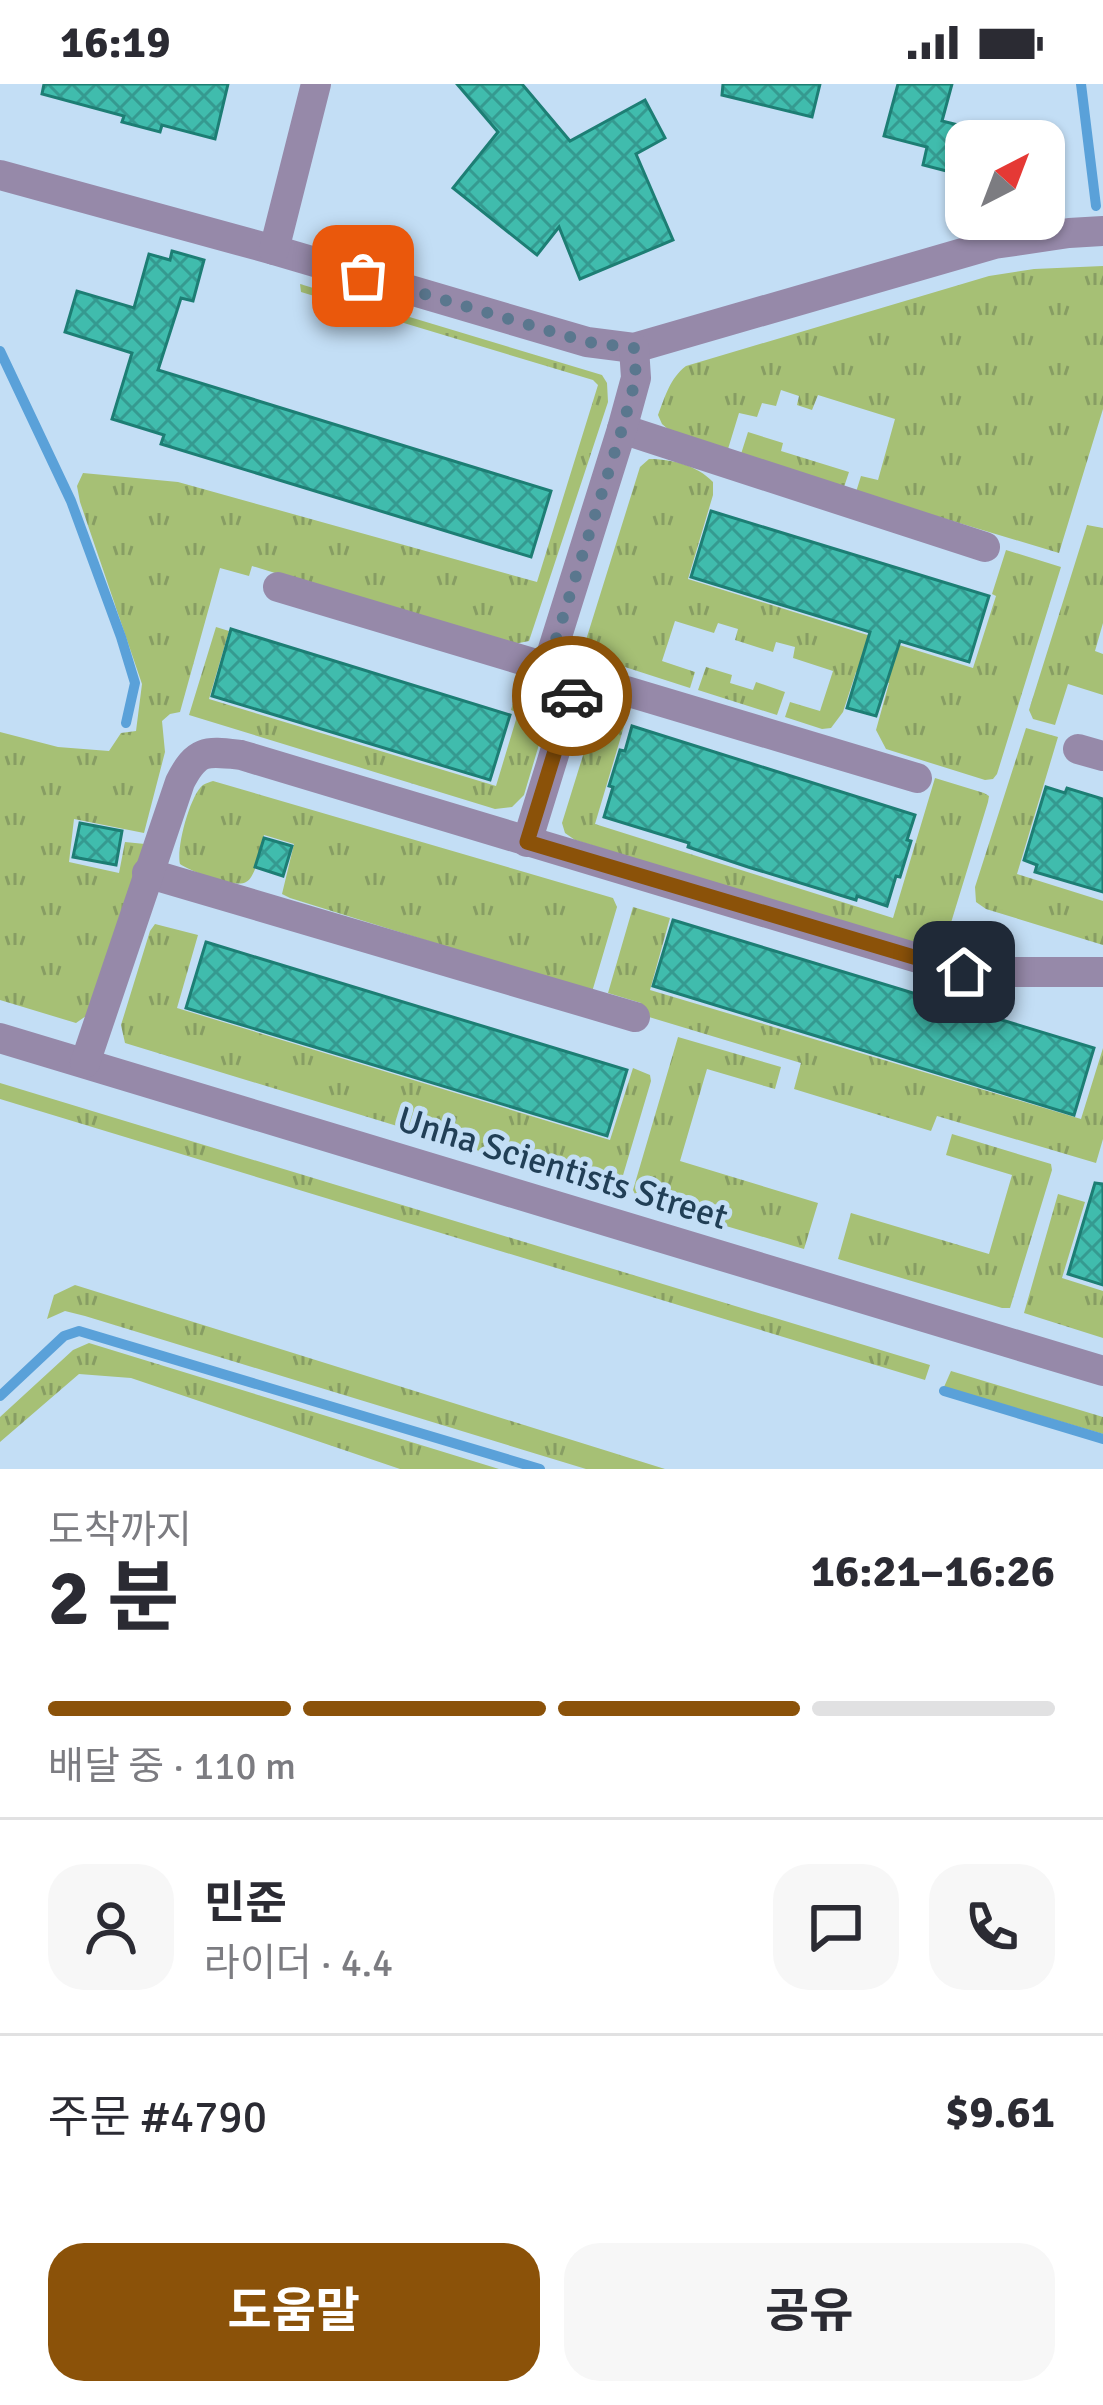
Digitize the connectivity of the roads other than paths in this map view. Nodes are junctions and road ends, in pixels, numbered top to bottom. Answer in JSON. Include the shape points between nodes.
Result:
{"nodes":[{"id":1,"x":316,"y":84,"type":"edge"},
{"id":2,"x":0,"y":175,"type":"edge"},
{"id":3,"x":1103,"y":231,"type":"edge"},
{"id":4,"x":274,"y":250,"type":"junction"},
{"id":5,"x":634,"y":348,"type":"junction"},
{"id":6,"x":622,"y":429,"type":"junction"},
{"id":7,"x":985,"y":547,"type":"dead end"},
{"id":8,"x":278,"y":587,"type":"dead end"},
{"id":9,"x":547,"y":668,"type":"junction"},
{"id":10,"x":578,"y":677,"type":"junction"},
{"id":11,"x":917,"y":778,"type":"dead end"},
{"id":12,"x":527,"y":842,"type":"junction"},
{"id":13,"x":147,"y":873,"type":"junction"},
{"id":14,"x":1103,"y":972,"type":"edge"},
{"id":15,"x":634,"y":1017,"type":"dead end"},
{"id":16,"x":0,"y":1038,"type":"edge"},
{"id":17,"x":85,"y":1063,"type":"junction"},
{"id":18,"x":1103,"y":1371,"type":"edge"}],
"edges":[{"from":1,"to":4,"type":"street"},
{"from":2,"to":4,"type":"street"},
{"from":3,"to":5,"type":"street","via":[[994,244]]},
{"from":4,"to":5,"type":"street","via":[[587,342]]},
{"from":5,"to":6,"type":"street","via":[[636,378]]},
{"from":6,"to":7,"type":"street"},
{"from":6,"to":9,"type":"street"},
{"from":8,"to":9,"type":"street"},
{"from":9,"to":10,"type":"street"},
{"from":10,"to":11,"type":"street"},
{"from":10,"to":12,"type":"street"},
{"from":12,"to":13,"type":"street","via":[[241,754],[211,752],[191,761]]},
{"from":12,"to":14,"type":"street","via":[[964,972]]},
{"from":13,"to":15,"type":"street"},
{"from":13,"to":17,"type":"street"},
{"from":16,"to":17,"type":"street","name":"Unha Scientists Street"},
{"from":17,"to":18,"type":"street","name":"Unha Scientists Street"}]}
